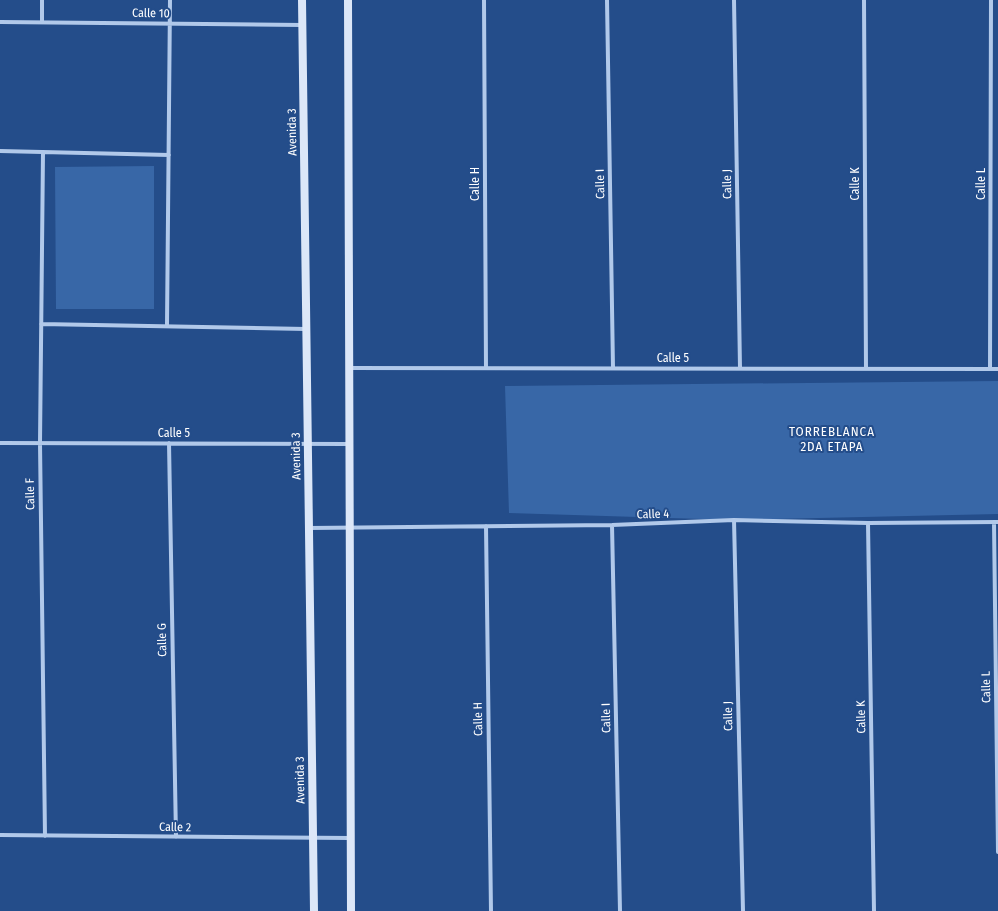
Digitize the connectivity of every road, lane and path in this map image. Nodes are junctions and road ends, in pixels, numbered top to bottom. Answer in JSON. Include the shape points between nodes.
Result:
{"nodes":[{"id":1,"x":42,"y":0,"type":"edge"},
{"id":2,"x":170,"y":0,"type":"edge"},
{"id":3,"x":302,"y":0,"type":"edge"},
{"id":4,"x":348,"y":0,"type":"edge"},
{"id":5,"x":484,"y":0,"type":"edge"},
{"id":6,"x":607,"y":0,"type":"edge"},
{"id":7,"x":734,"y":0,"type":"edge"},
{"id":8,"x":864,"y":0,"type":"edge"},
{"id":9,"x":991,"y":0,"type":"edge"},
{"id":10,"x":0,"y":22,"type":"edge"},
{"id":11,"x":42,"y":22,"type":"junction"},
{"id":12,"x":170,"y":24,"type":"junction"},
{"id":13,"x":302,"y":25,"type":"junction"},
{"id":14,"x":0,"y":151,"type":"edge"},
{"id":15,"x":43,"y":152,"type":"junction"},
{"id":16,"x":169,"y":155,"type":"junction"},
{"id":17,"x":41,"y":324,"type":"junction"},
{"id":18,"x":167,"y":326,"type":"junction"},
{"id":19,"x":306,"y":328,"type":"junction"},
{"id":20,"x":349,"y":368,"type":"junction"},
{"id":21,"x":486,"y":368,"type":"junction"},
{"id":22,"x":613,"y":368,"type":"junction"},
{"id":23,"x":740,"y":368,"type":"junction"},
{"id":24,"x":866,"y":368,"type":"junction"},
{"id":25,"x":990,"y":369,"type":"junction"},
{"id":26,"x":998,"y":369,"type":"edge"},
{"id":27,"x":0,"y":443,"type":"edge"},
{"id":28,"x":40,"y":443,"type":"junction"},
{"id":29,"x":169,"y":443,"type":"junction"},
{"id":30,"x":308,"y":444,"type":"junction"},
{"id":31,"x":348,"y":444,"type":"junction"},
{"id":32,"x":734,"y":520,"type":"junction"},
{"id":33,"x":996,"y":522,"type":"edge"},
{"id":34,"x":868,"y":523,"type":"junction"},
{"id":35,"x":612,"y":525,"type":"junction"},
{"id":36,"x":486,"y":526,"type":"junction"},
{"id":37,"x":349,"y":527,"type":"junction"},
{"id":38,"x":309,"y":528,"type":"junction"},
{"id":39,"x":0,"y":835,"type":"edge"},
{"id":40,"x":45,"y":836,"type":"junction"},
{"id":41,"x":176,"y":837,"type":"junction"},
{"id":42,"x":313,"y":838,"type":"junction"},
{"id":43,"x":350,"y":838,"type":"junction"},
{"id":44,"x":998,"y":852,"type":"edge"},
{"id":45,"x":314,"y":911,"type":"edge"},
{"id":46,"x":350,"y":911,"type":"edge"},
{"id":47,"x":491,"y":911,"type":"edge"},
{"id":48,"x":620,"y":911,"type":"edge"},
{"id":49,"x":743,"y":911,"type":"edge"},
{"id":50,"x":874,"y":911,"type":"edge"}],
"edges":[{"from":1,"to":11,"type":"street"},
{"from":2,"to":12,"type":"street"},
{"from":3,"to":13,"type":"street","name":"Avenida 3"},
{"from":4,"to":20,"type":"street"},
{"from":5,"to":21,"type":"street","name":"Calle H"},
{"from":6,"to":22,"type":"street","name":"Calle I"},
{"from":7,"to":23,"type":"street","name":"Calle J"},
{"from":8,"to":24,"type":"street","name":"Calle K"},
{"from":9,"to":25,"type":"street","name":"Calle L"},
{"from":10,"to":11,"type":"street","name":"Calle 10"},
{"from":11,"to":12,"type":"street","name":"Calle 10"},
{"from":12,"to":13,"type":"street","name":"Calle 10"},
{"from":12,"to":16,"type":"street"},
{"from":13,"to":19,"type":"street","name":"Avenida 3"},
{"from":14,"to":15,"type":"street"},
{"from":15,"to":16,"type":"street"},
{"from":15,"to":17,"type":"street","name":"Calle F"},
{"from":16,"to":18,"type":"street"},
{"from":17,"to":18,"type":"street"},
{"from":17,"to":28,"type":"street","name":"Calle F"},
{"from":18,"to":19,"type":"street"},
{"from":19,"to":30,"type":"street","name":"Avenida 3"},
{"from":20,"to":21,"type":"street","name":"Calle 5"},
{"from":20,"to":31,"type":"street"},
{"from":21,"to":22,"type":"street","name":"Calle 5"},
{"from":22,"to":23,"type":"street","name":"Calle 5"},
{"from":23,"to":24,"type":"street","name":"Calle 5"},
{"from":24,"to":25,"type":"street","name":"Calle 5"},
{"from":25,"to":26,"type":"street","name":"Calle 5"},
{"from":27,"to":28,"type":"street","name":"Calle 5"},
{"from":28,"to":29,"type":"street","name":"Calle 5"},
{"from":28,"to":40,"type":"street","name":"Calle F"},
{"from":29,"to":30,"type":"street","name":"Calle 5"},
{"from":29,"to":41,"type":"street","name":"Calle G"},
{"from":30,"to":31,"type":"street","name":"Calle 5"},
{"from":30,"to":38,"type":"street","name":"Avenida 3"},
{"from":31,"to":37,"type":"street"},
{"from":32,"to":34,"type":"street","name":"Calle 4"},
{"from":32,"to":35,"type":"street","name":"Calle 4"},
{"from":32,"to":49,"type":"street","name":"Calle J"},
{"from":33,"to":34,"type":"street","name":"Calle 4"},
{"from":33,"to":44,"type":"street","name":"Calle L"},
{"from":34,"to":50,"type":"street","name":"Calle K"},
{"from":35,"to":36,"type":"street","name":"Calle 4"},
{"from":35,"to":48,"type":"street","name":"Calle I"},
{"from":36,"to":37,"type":"street","name":"Calle 4"},
{"from":36,"to":47,"type":"street","name":"Calle H"},
{"from":37,"to":38,"type":"street","name":"Calle 4"},
{"from":37,"to":43,"type":"street"},
{"from":38,"to":42,"type":"street","name":"Avenida 3"},
{"from":39,"to":40,"type":"street","name":"Calle 2"},
{"from":40,"to":41,"type":"street","name":"Calle 2"},
{"from":41,"to":42,"type":"street","name":"Calle 2"},
{"from":42,"to":43,"type":"street","name":"Calle 2"},
{"from":42,"to":45,"type":"street","name":"Avenida 3"},
{"from":43,"to":46,"type":"street"}]}
